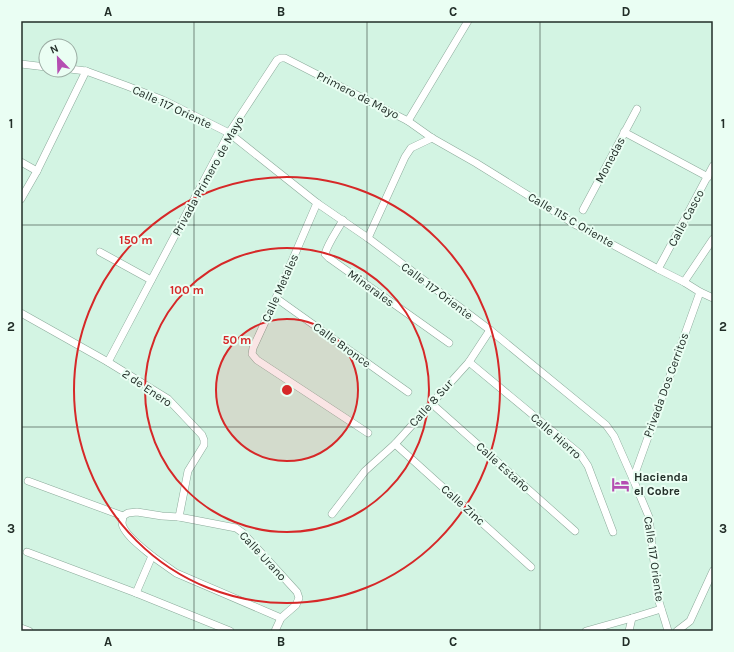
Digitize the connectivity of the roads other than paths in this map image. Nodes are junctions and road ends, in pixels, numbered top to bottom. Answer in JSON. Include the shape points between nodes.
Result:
{"nodes":[{"id":1,"x":468,"y":21,"type":"edge"},
{"id":2,"x":281,"y":58,"type":"joint"},
{"id":3,"x":21,"y":64,"type":"edge"},
{"id":4,"x":38,"y":66,"type":"edge"},
{"id":5,"x":78,"y":70,"type":"edge"},
{"id":6,"x":86,"y":71,"type":"junction"},
{"id":7,"x":637,"y":109,"type":"dead end"},
{"id":8,"x":408,"y":121,"type":"junction"},
{"id":9,"x":624,"y":132,"type":"junction"},
{"id":10,"x":229,"y":133,"type":"junction"},
{"id":11,"x":432,"y":138,"type":"junction"},
{"id":12,"x":21,"y":162,"type":"edge"},
{"id":13,"x":713,"y":166,"type":"edge"},
{"id":14,"x":37,"y":171,"type":"junction"},
{"id":15,"x":708,"y":177,"type":"junction"},
{"id":16,"x":21,"y":199,"type":"edge"},
{"id":17,"x":316,"y":203,"type":"junction"},
{"id":18,"x":583,"y":210,"type":"dead end"},
{"id":19,"x":342,"y":220,"type":"junction"},
{"id":20,"x":368,"y":238,"type":"junction"},
{"id":21,"x":713,"y":239,"type":"edge"},
{"id":22,"x":100,"y":252,"type":"dead end"},
{"id":23,"x":658,"y":269,"type":"junction"},
{"id":24,"x":151,"y":280,"type":"junction"},
{"id":25,"x":684,"y":282,"type":"junction"},
{"id":26,"x":700,"y":292,"type":"junction"},
{"id":27,"x":276,"y":298,"type":"junction"},
{"id":28,"x":713,"y":298,"type":"edge"},
{"id":29,"x":21,"y":313,"type":"edge"},
{"id":30,"x":490,"y":330,"type":"junction"},
{"id":31,"x":449,"y":344,"type":"dead end"},
{"id":32,"x":108,"y":362,"type":"junction"},
{"id":33,"x":469,"y":362,"type":"junction"},
{"id":34,"x":408,"y":392,"type":"dead end"},
{"id":35,"x":432,"y":403,"type":"junction"},
{"id":36,"x":368,"y":433,"type":"dead end"},
{"id":37,"x":395,"y":444,"type":"junction"},
{"id":38,"x":633,"y":478,"type":"junction"},
{"id":39,"x":28,"y":481,"type":"dead end"},
{"id":40,"x":332,"y":514,"type":"dead end"},
{"id":41,"x":123,"y":516,"type":"junction"},
{"id":42,"x":179,"y":517,"type":"junction"},
{"id":43,"x":576,"y":531,"type":"dead end"},
{"id":44,"x":613,"y":532,"type":"dead end"},
{"id":45,"x":27,"y":552,"type":"dead end"},
{"id":46,"x":152,"y":556,"type":"junction"},
{"id":47,"x":532,"y":567,"type":"dead end"},
{"id":48,"x":713,"y":571,"type":"edge"},
{"id":49,"x":136,"y":593,"type":"junction"},
{"id":50,"x":661,"y":609,"type":"junction"},
{"id":51,"x":281,"y":618,"type":"junction"},
{"id":52,"x":632,"y":618,"type":"junction"},
{"id":53,"x":21,"y":628,"type":"edge"},
{"id":54,"x":29,"y":631,"type":"edge"},
{"id":55,"x":230,"y":631,"type":"edge"},
{"id":56,"x":275,"y":631,"type":"edge"},
{"id":57,"x":586,"y":631,"type":"edge"},
{"id":58,"x":629,"y":631,"type":"edge"},
{"id":59,"x":668,"y":631,"type":"edge"},
{"id":60,"x":677,"y":631,"type":"edge"}],
"edges":[{"from":1,"to":8,"type":"street"},
{"from":2,"to":8,"type":"street","name":"Primero de Mayo"},
{"from":2,"to":10,"type":"street","name":"Privada Primero de Mayo","via":[[276,60]]},
{"from":3,"to":4,"type":"street"},
{"from":5,"to":6,"type":"street","name":"Calle 117 Oriente"},
{"from":6,"to":10,"type":"street","name":"Calle 117 Oriente","via":[[162,100]]},
{"from":6,"to":14,"type":"street"},
{"from":7,"to":9,"type":"street","name":"Monedas"},
{"from":8,"to":11,"type":"street","name":"Primero de Mayo"},
{"from":9,"to":15,"type":"street"},
{"from":9,"to":18,"type":"street","name":"Monedas"},
{"from":10,"to":17,"type":"street","name":"Calle 117 Oriente"},
{"from":10,"to":24,"type":"street","name":"Privada Primero de Mayo"},
{"from":11,"to":20,"type":"street","via":[[408,152]]},
{"from":11,"to":23,"type":"street","name":"Calle 115 C Oriente","via":[[576,224]]},
{"from":12,"to":14,"type":"street"},
{"from":13,"to":15,"type":"street","name":"Calle Casco"},
{"from":14,"to":16,"type":"street"},
{"from":15,"to":23,"type":"street","name":"Calle Casco"},
{"from":17,"to":19,"type":"street","name":"Calle 117 Oriente"},
{"from":17,"to":27,"type":"street","name":"Calle Metales"},
{"from":19,"to":20,"type":"street","name":"Calle 117 Oriente"},
{"from":19,"to":31,"type":"street","name":"Minerales","via":[[325,254]]},
{"from":20,"to":30,"type":"street","name":"Calle 117 Oriente"},
{"from":21,"to":25,"type":"street"},
{"from":22,"to":24,"type":"street"},
{"from":23,"to":25,"type":"street","name":"Calle 115 C Oriente"},
{"from":24,"to":32,"type":"street","name":"Privada Primero de Mayo"},
{"from":25,"to":26,"type":"street","name":"Calle 115 C Oriente"},
{"from":26,"to":28,"type":"street","name":"Calle 115 C Oriente"},
{"from":26,"to":38,"type":"street","name":"Privada Dos Cerritos"},
{"from":27,"to":34,"type":"street","name":"Calle Bronce"},
{"from":27,"to":36,"type":"street","name":"Calle Metales","via":[[253,348],[252,354],[256,360]]},
{"from":29,"to":32,"type":"street","name":"2 de Enero"},
{"from":30,"to":33,"type":"street","name":"Calle 8 Sur"},
{"from":30,"to":38,"type":"street","name":"Calle 117 Oriente","via":[[606,425],[614,436]]},
{"from":32,"to":42,"type":"street","name":"2 de Enero","via":[[168,399],[202,435],[204,445],[188,471]]},
{"from":33,"to":35,"type":"street","name":"Calle 8 Sur"},
{"from":33,"to":44,"type":"street","name":"Calle Hierro","via":[[580,454],[588,466]]},
{"from":35,"to":37,"type":"street","name":"Calle 8 Sur"},
{"from":35,"to":43,"type":"street","name":"Calle Estaño"},
{"from":37,"to":40,"type":"street","name":"Calle 8 Sur","via":[[365,471]]},
{"from":37,"to":47,"type":"street","name":"Calle Zinc"},
{"from":38,"to":50,"type":"street","name":"Calle 117 Oriente","via":[[649,517]]},
{"from":39,"to":41,"type":"street"},
{"from":41,"to":42,"type":"street","via":[[137,512]]},
{"from":41,"to":46,"type":"street","via":[[122,522],[128,535]]},
{"from":42,"to":51,"type":"street","name":"Calle Urano","via":[[230,526],[243,533],[299,598],[296,606]]},
{"from":45,"to":49,"type":"street"},
{"from":46,"to":49,"type":"street"},
{"from":46,"to":51,"type":"street","via":[[176,573]]},
{"from":48,"to":60,"type":"street","via":[[690,621]]},
{"from":49,"to":55,"type":"street"},
{"from":50,"to":52,"type":"street"},
{"from":50,"to":59,"type":"street","name":"Calle 117 Oriente"},
{"from":51,"to":56,"type":"street","name":"Calle Urano"},
{"from":52,"to":57,"type":"street"},
{"from":52,"to":58,"type":"street"},
{"from":53,"to":54,"type":"street"}]}
